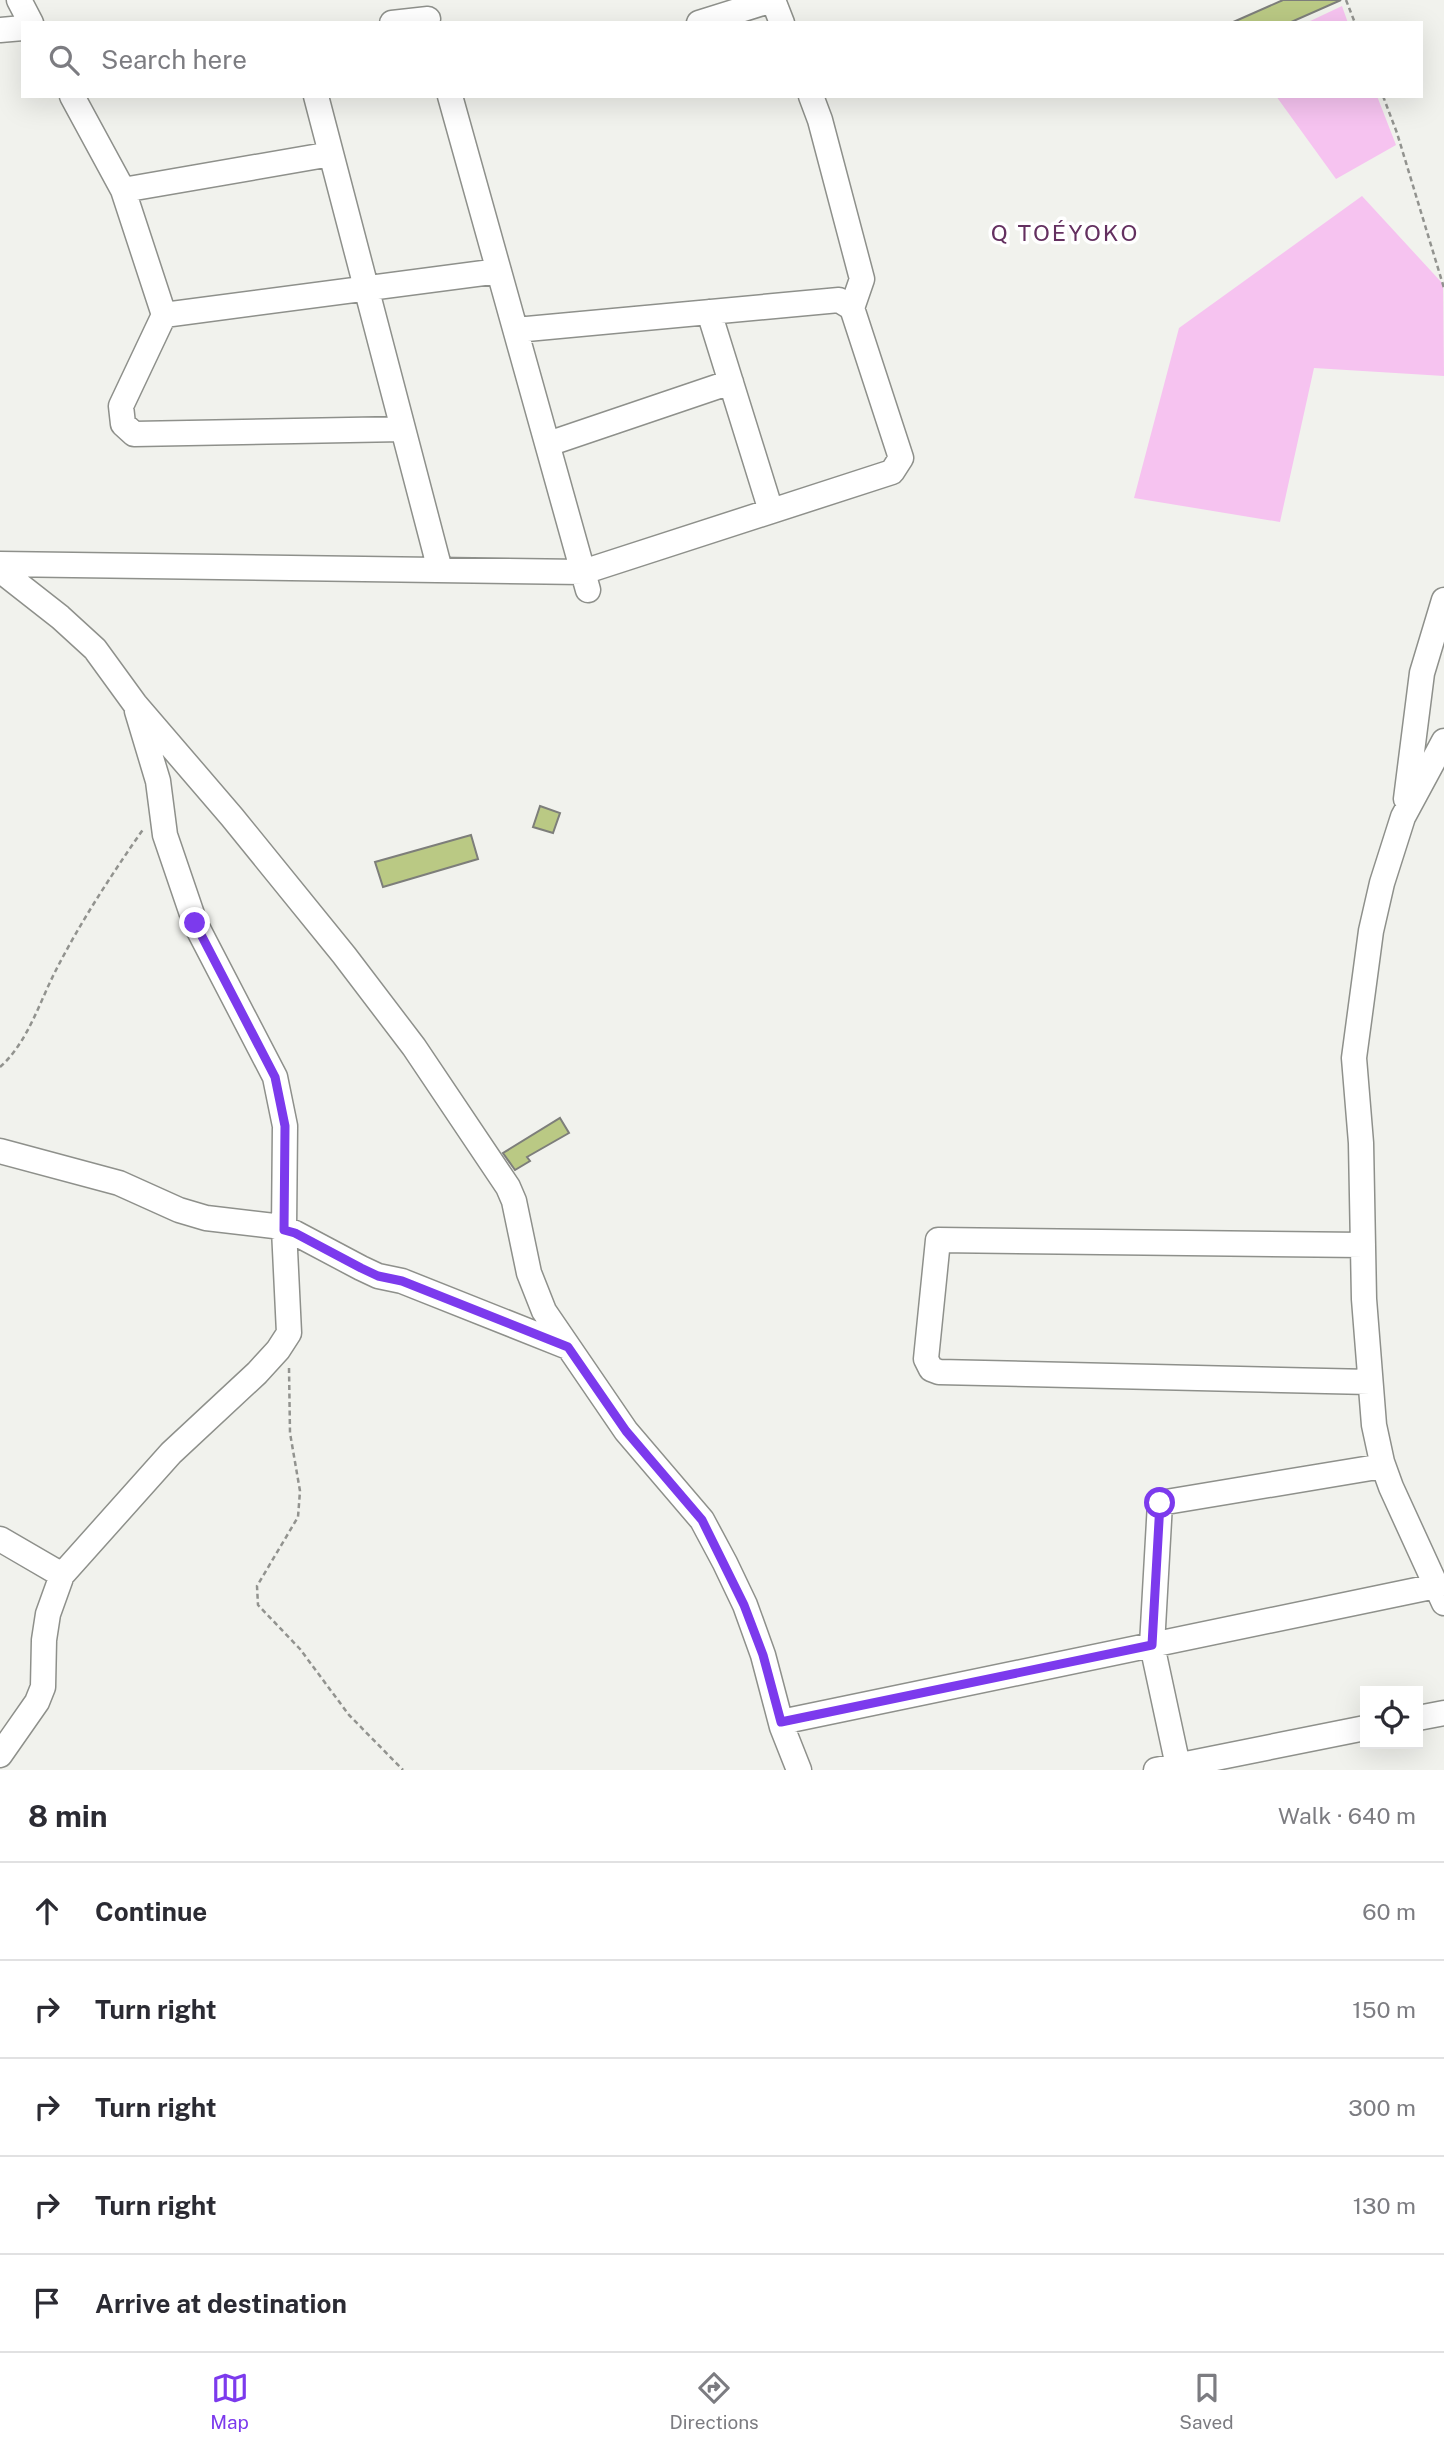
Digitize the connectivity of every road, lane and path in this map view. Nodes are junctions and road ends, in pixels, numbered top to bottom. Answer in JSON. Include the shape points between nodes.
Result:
{"nodes":[{"id":1,"x":19,"y":0,"type":"edge"},
{"id":2,"x":773,"y":0,"type":"edge"},
{"id":3,"x":1346,"y":0,"type":"edge"},
{"id":4,"x":427,"y":14,"type":"edge"},
{"id":5,"x":30,"y":21,"type":"edge"},
{"id":6,"x":400,"y":21,"type":"edge"},
{"id":7,"x":705,"y":21,"type":"edge"},
{"id":8,"x":781,"y":21,"type":"edge"},
{"id":9,"x":1354,"y":21,"type":"edge"},
{"id":10,"x":21,"y":28,"type":"edge"},
{"id":11,"x":0,"y":30,"type":"edge"},
{"id":12,"x":73,"y":98,"type":"edge"},
{"id":13,"x":317,"y":98,"type":"edge"},
{"id":14,"x":455,"y":98,"type":"edge"},
{"id":15,"x":812,"y":98,"type":"edge"},
{"id":16,"x":1384,"y":98,"type":"edge"},
{"id":17,"x":331,"y":154,"type":"junction"},
{"id":18,"x":123,"y":190,"type":"junction"},
{"id":19,"x":499,"y":271,"type":"junction"},
{"id":20,"x":366,"y":288,"type":"junction"},
{"id":21,"x":1444,"y":288,"type":"edge"},
{"id":22,"x":852,"y":308,"type":"junction"},
{"id":23,"x":709,"y":312,"type":"junction"},
{"id":24,"x":164,"y":316,"type":"junction"},
{"id":25,"x":516,"y":330,"type":"junction"},
{"id":26,"x":730,"y":382,"type":"junction"},
{"id":27,"x":403,"y":429,"type":"junction"},
{"id":28,"x":548,"y":444,"type":"junction"},
{"id":29,"x":771,"y":511,"type":"junction"},
{"id":30,"x":0,"y":564,"type":"edge"},
{"id":31,"x":0,"y":570,"type":"edge"},
{"id":32,"x":440,"y":570,"type":"junction"},
{"id":33,"x":586,"y":581,"type":"junction"},
{"id":34,"x":1444,"y":600,"type":"edge"},
{"id":35,"x":135,"y":704,"type":"junction"},
{"id":36,"x":1444,"y":741,"type":"edge"},
{"id":37,"x":161,"y":807,"type":"junction"},
{"id":38,"x":1403,"y":817,"type":"junction"},
{"id":39,"x":0,"y":1067,"type":"edge"},
{"id":40,"x":0,"y":1151,"type":"edge"},
{"id":41,"x":284,"y":1230,"type":"junction"},
{"id":42,"x":1363,"y":1245,"type":"junction"},
{"id":43,"x":289,"y":1333,"type":"junction"},
{"id":44,"x":568,"y":1347,"type":"junction"},
{"id":45,"x":1370,"y":1382,"type":"junction"},
{"id":46,"x":1383,"y":1466,"type":"junction"},
{"id":47,"x":0,"y":1539,"type":"edge"},
{"id":48,"x":62,"y":1575,"type":"junction"},
{"id":49,"x":1440,"y":1595,"type":"edge"},
{"id":50,"x":1152,"y":1645,"type":"junction"},
{"id":51,"x":1444,"y":1713,"type":"edge"},
{"id":52,"x":1423,"y":1717,"type":"edge"},
{"id":53,"x":781,"y":1722,"type":"junction"},
{"id":54,"x":1360,"y":1729,"type":"edge"},
{"id":55,"x":0,"y":1755,"type":"edge"},
{"id":56,"x":1167,"y":1768,"type":"edge"},
{"id":57,"x":403,"y":1770,"type":"edge"},
{"id":58,"x":799,"y":1770,"type":"edge"}],
"edges":[{"from":1,"to":5,"type":"street"},
{"from":2,"to":7,"type":"street"},
{"from":2,"to":8,"type":"street"},
{"from":3,"to":9,"type":"path"},
{"from":4,"to":6,"type":"street"},
{"from":10,"to":11,"type":"street"},
{"from":12,"to":18,"type":"street"},
{"from":13,"to":17,"type":"street"},
{"from":14,"to":19,"type":"street"},
{"from":15,"to":22,"type":"street","via":[[862,279]]},
{"from":16,"to":21,"type":"path"},
{"from":17,"to":18,"type":"street"},
{"from":17,"to":20,"type":"street"},
{"from":18,"to":24,"type":"street"},
{"from":19,"to":20,"type":"street"},
{"from":19,"to":25,"type":"street"},
{"from":20,"to":24,"type":"street"},
{"from":20,"to":27,"type":"street"},
{"from":22,"to":23,"type":"street","via":[[839,300]]},
{"from":22,"to":29,"type":"street","via":[[901,458],[892,472]]},
{"from":23,"to":25,"type":"street"},
{"from":23,"to":26,"type":"street"},
{"from":24,"to":27,"type":"street","via":[[121,406],[123,424],[134,434]]},
{"from":25,"to":28,"type":"street"},
{"from":26,"to":28,"type":"street"},
{"from":26,"to":29,"type":"street"},
{"from":27,"to":32,"type":"street"},
{"from":28,"to":33,"type":"street"},
{"from":29,"to":33,"type":"street"},
{"from":30,"to":32,"type":"street"},
{"from":31,"to":35,"type":"street","via":[[95,649]]},
{"from":32,"to":33,"type":"street"},
{"from":34,"to":38,"type":"street","via":[[1422,673]]},
{"from":35,"to":37,"type":"street"},
{"from":35,"to":44,"type":"street","via":[[344,955],[437,1080],[508,1187],[529,1273],[544,1311]]},
{"from":36,"to":38,"type":"street"},
{"from":37,"to":39,"type":"path","via":[[101,892],[32,1021]]},
{"from":37,"to":41,"type":"street","via":[[165,835],[195,923],[275,1077],[285,1126]]},
{"from":38,"to":42,"type":"street","via":[[1371,931],[1354,1058]]},
{"from":40,"to":41,"type":"street","via":[[119,1183],[206,1218]]},
{"from":41,"to":43,"type":"street"},
{"from":41,"to":44,"type":"street","via":[[378,1276],[402,1281]]},
{"from":42,"to":45,"type":"street"},
{"from":42,"to":45,"type":"street","via":[[938,1240],[926,1359],[939,1372]]},
{"from":43,"to":48,"type":"street","via":[[257,1373],[171,1452]]},
{"from":43,"to":57,"type":"path","via":[[290,1433],[300,1491],[298,1517],[257,1586],[258,1605],[300,1648],[349,1715]]},
{"from":44,"to":53,"type":"street","via":[[626,1431],[702,1520],[744,1605]]},
{"from":45,"to":46,"type":"street"},
{"from":46,"to":49,"type":"street"},
{"from":46,"to":50,"type":"street","via":[[1160,1503]]},
{"from":47,"to":48,"type":"street"},
{"from":48,"to":55,"type":"street","via":[[46,1627],[43,1687]]},
{"from":49,"to":50,"type":"street"},
{"from":50,"to":53,"type":"street"},
{"from":50,"to":56,"type":"street"},
{"from":51,"to":52,"type":"street"},
{"from":53,"to":58,"type":"street"},
{"from":54,"to":56,"type":"street"}]}
